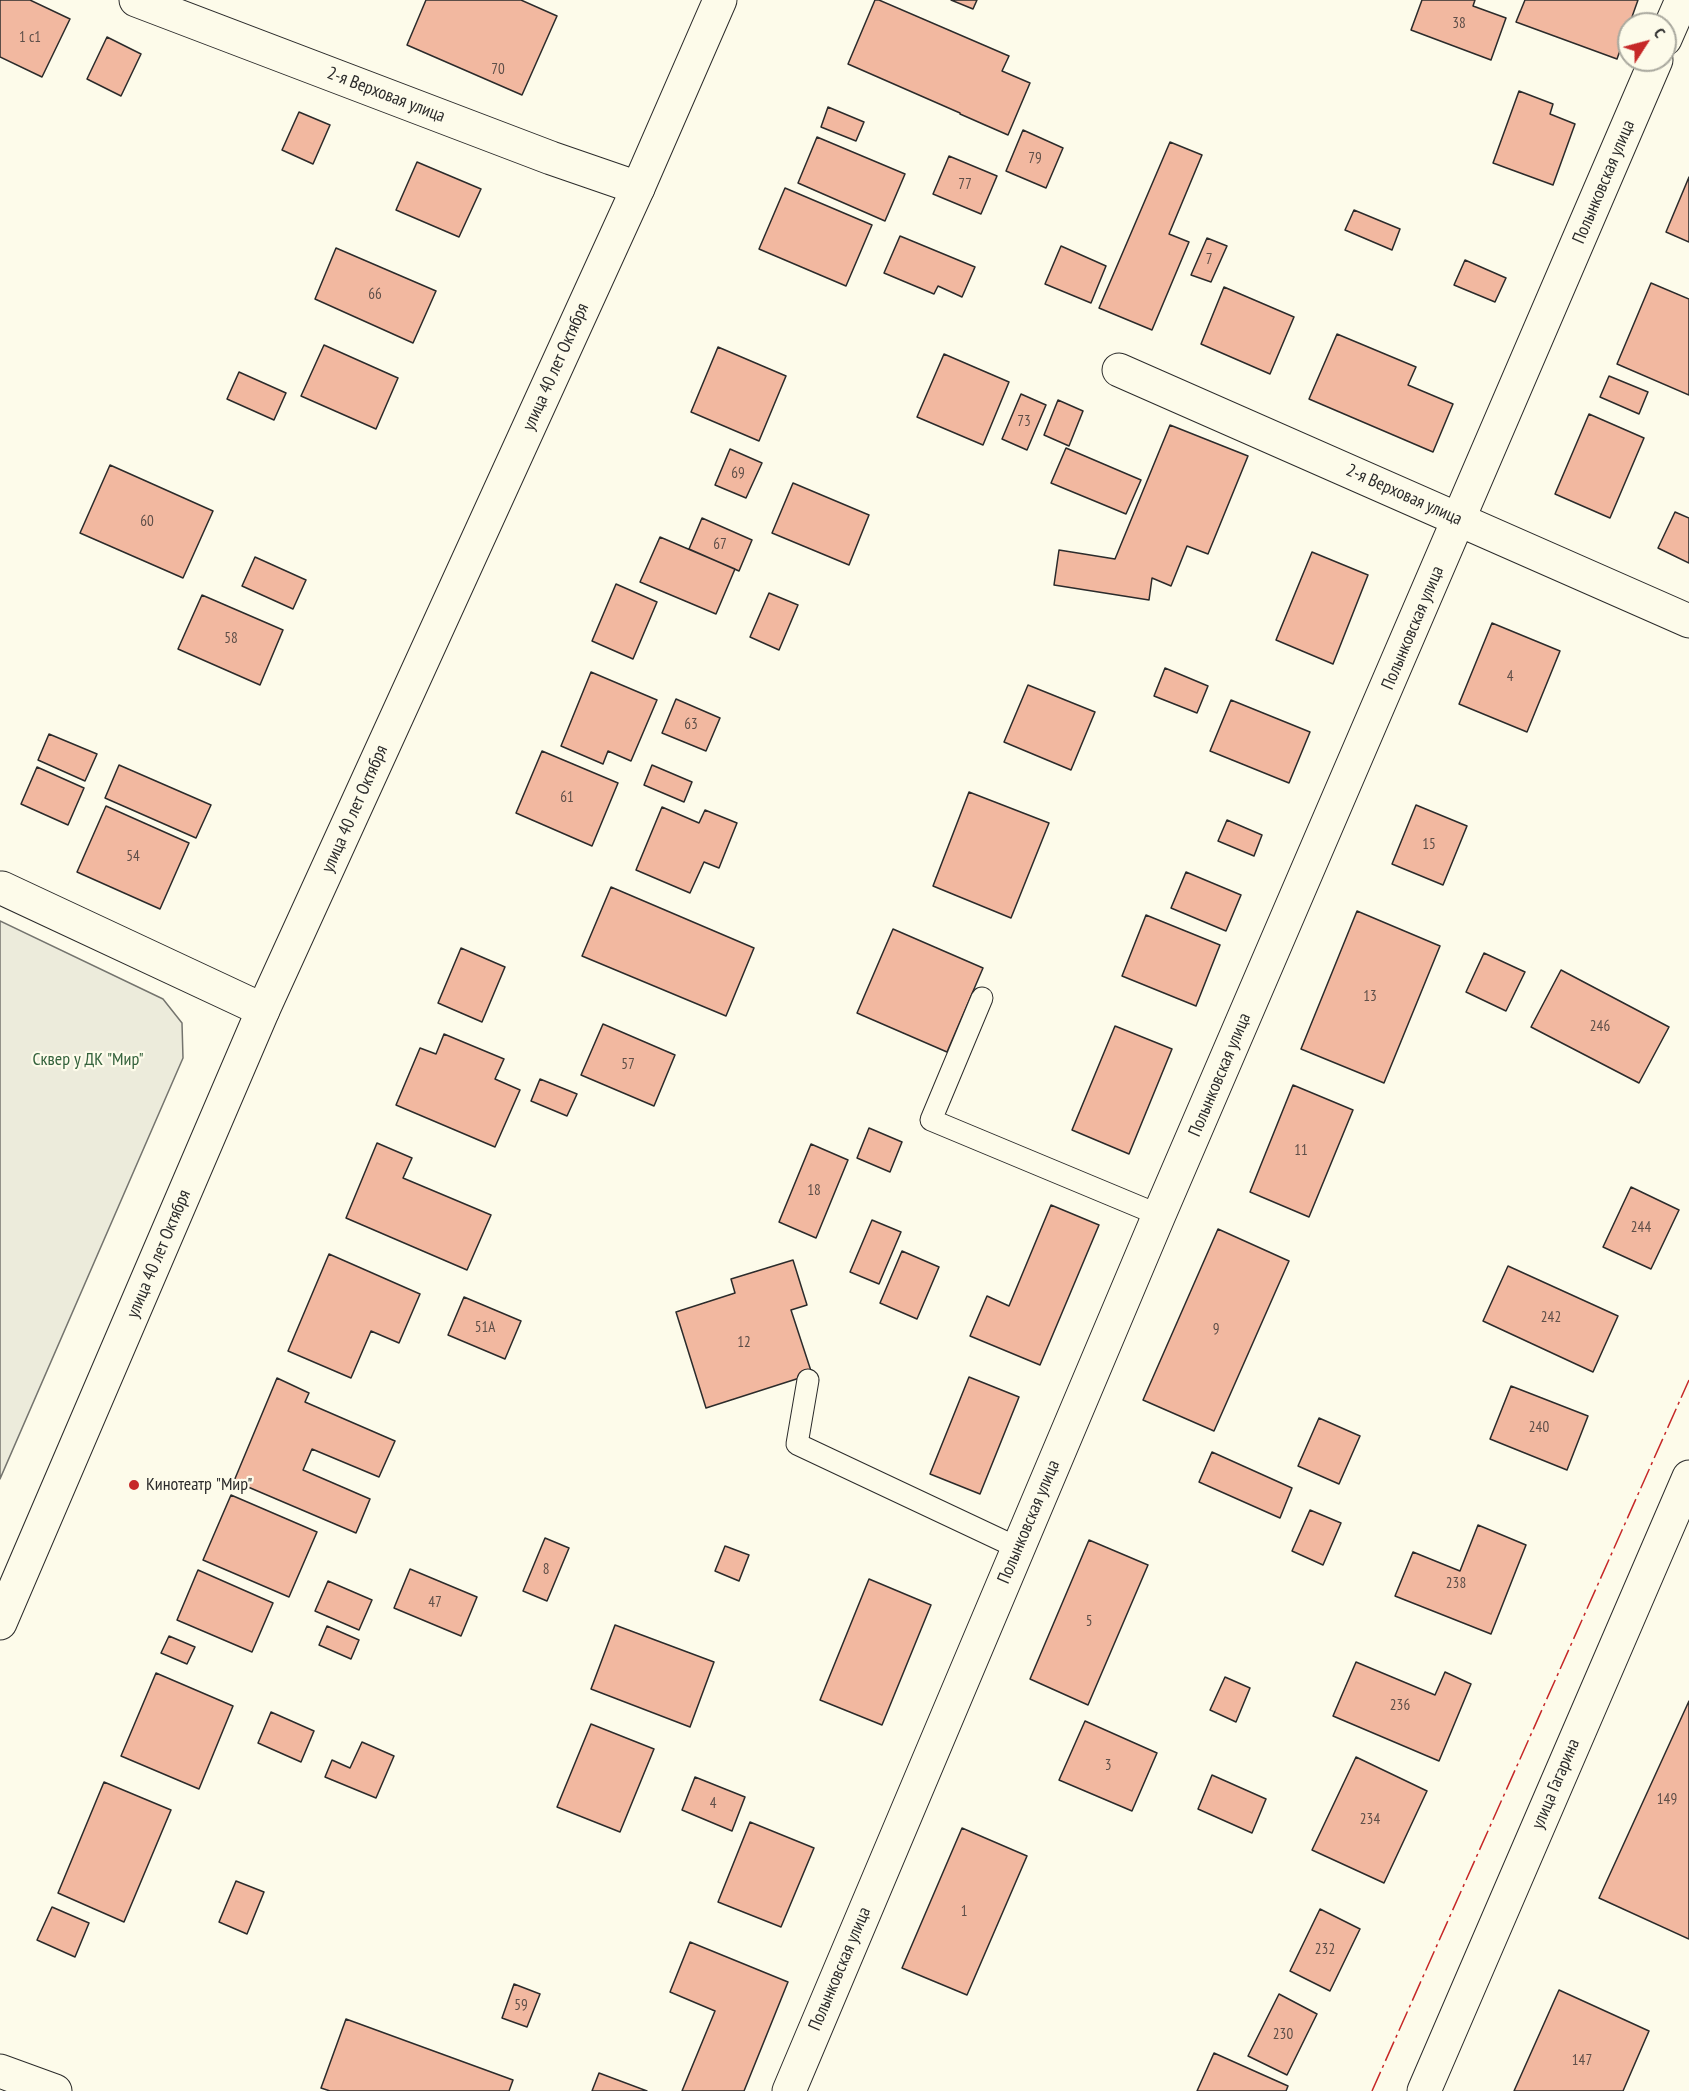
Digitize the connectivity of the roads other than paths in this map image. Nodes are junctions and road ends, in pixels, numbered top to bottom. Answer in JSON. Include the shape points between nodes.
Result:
{"nodes":[{"id":1,"x":135,"y":0,"type":"edge"},
{"id":2,"x":720,"y":0,"type":"edge"},
{"id":3,"x":1651,"y":72,"type":"edge"},
{"id":4,"x":638,"y":188,"type":"junction"},
{"id":5,"x":1119,"y":370,"type":"dead end"},
{"id":6,"x":1460,"y":519,"type":"junction"},
{"id":7,"x":1689,"y":621,"type":"edge"},
{"id":8,"x":2,"y":888,"type":"dead end"},
{"id":9,"x":982,"y":998,"type":"dead end"},
{"id":10,"x":263,"y":1010,"type":"junction"},
{"id":11,"x":1159,"y":1215,"type":"junction"},
{"id":12,"x":808,"y":1380,"type":"dead end"},
{"id":13,"x":1689,"y":1477,"type":"edge"},
{"id":14,"x":1018,"y":1548,"type":"junction"},
{"id":15,"x":0,"y":1623,"type":"edge"},
{"id":16,"x":0,"y":2071,"type":"edge"},
{"id":17,"x":55,"y":2091,"type":"edge"},
{"id":18,"x":789,"y":2091,"type":"edge"},
{"id":19,"x":1424,"y":2091,"type":"edge"}],
"edges":[{"from":1,"to":4,"type":"street","name":"2-я Верховая улица"},
{"from":2,"to":4,"type":"street","name":"улица 40 лет Октября"},
{"from":3,"to":6,"type":"street","name":"Полынковская улица"},
{"from":4,"to":10,"type":"street","name":"улица 40 лет Октября"},
{"from":5,"to":6,"type":"street","name":"2-я Верховая улица"},
{"from":6,"to":7,"type":"street","name":"2-я Верховая улица"},
{"from":6,"to":11,"type":"street","name":"Полынковская улица"},
{"from":8,"to":10,"type":"street"},
{"from":9,"to":11,"type":"lane","via":[[931,1120]]},
{"from":10,"to":15,"type":"street","name":"улица 40 лет Октября"},
{"from":11,"to":14,"type":"street","name":"Полынковская улица"},
{"from":12,"to":14,"type":"lane","via":[[796,1444]]},
{"from":13,"to":19,"type":"street","name":"улица Гагарина"},
{"from":14,"to":18,"type":"street","name":"Полынковская улица"},
{"from":16,"to":17,"type":"street"}]}
